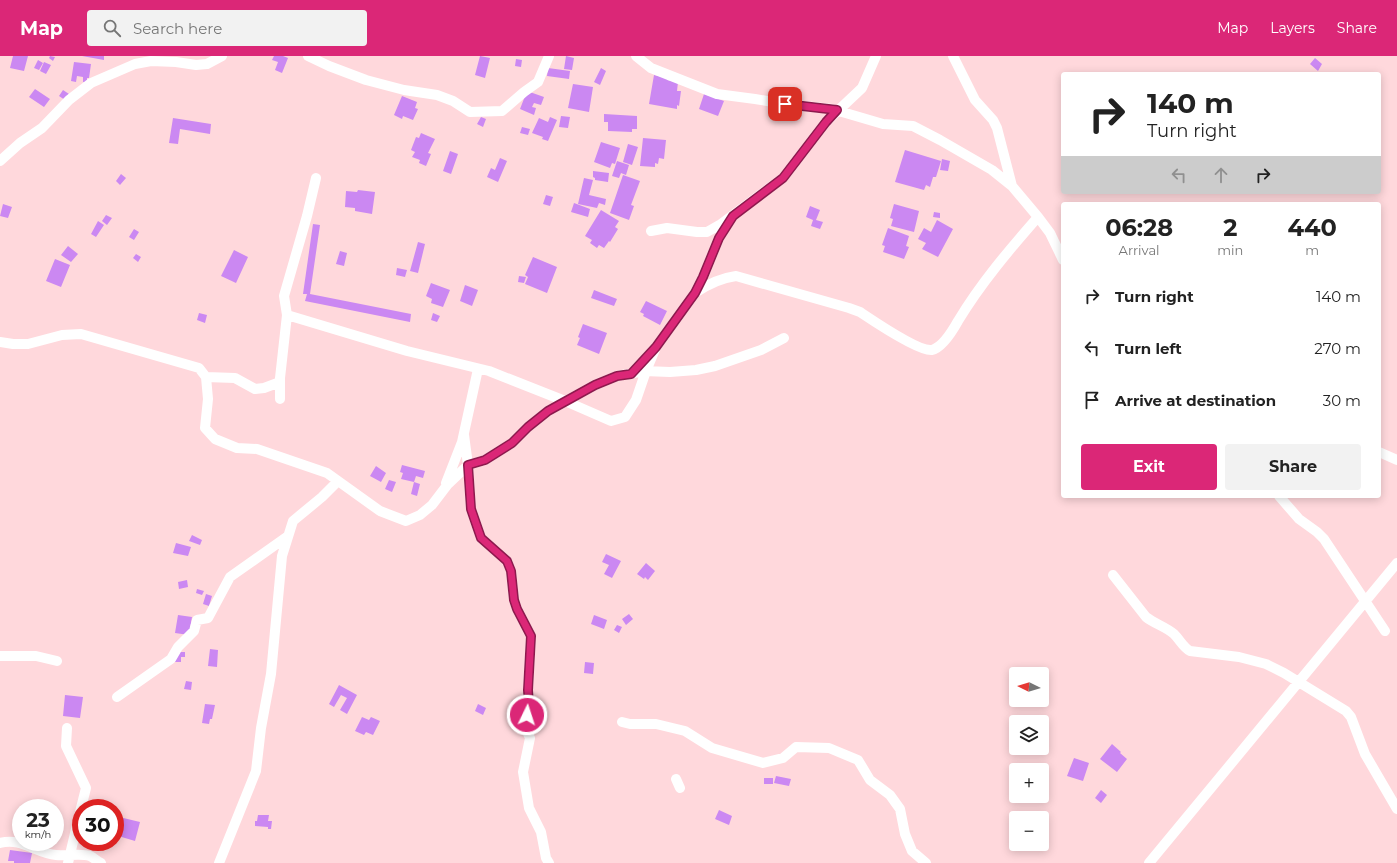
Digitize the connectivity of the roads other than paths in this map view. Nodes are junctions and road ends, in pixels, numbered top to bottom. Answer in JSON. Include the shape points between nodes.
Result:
{"nodes":[{"id":1,"x":222,"y":56,"type":"edge"},
{"id":2,"x":308,"y":56,"type":"edge"},
{"id":3,"x":549,"y":56,"type":"edge"},
{"id":4,"x":636,"y":56,"type":"edge"},
{"id":5,"x":876,"y":56,"type":"edge"},
{"id":6,"x":953,"y":56,"type":"edge"},
{"id":7,"x":137,"y":60,"type":"edge"},
{"id":8,"x":837,"y":110,"type":"junction"},
{"id":9,"x":0,"y":161,"type":"edge"},
{"id":10,"x":316,"y":178,"type":"dead end"},
{"id":11,"x":1012,"y":186,"type":"junction"},
{"id":12,"x":733,"y":216,"type":"junction"},
{"id":13,"x":1038,"y":217,"type":"junction"},
{"id":14,"x":651,"y":231,"type":"dead end"},
{"id":15,"x":1061,"y":256,"type":"edge"},
{"id":16,"x":695,"y":293,"type":"junction"},
{"id":17,"x":287,"y":315,"type":"junction"},
{"id":18,"x":784,"y":338,"type":"dead end"},
{"id":19,"x":0,"y":342,"type":"edge"},
{"id":20,"x":656,"y":347,"type":"junction"},
{"id":21,"x":478,"y":369,"type":"junction"},
{"id":22,"x":646,"y":371,"type":"junction"},
{"id":23,"x":631,"y":374,"type":"junction"},
{"id":24,"x":206,"y":377,"type":"junction"},
{"id":25,"x":280,"y":382,"type":"junction"},
{"id":26,"x":280,"y":399,"type":"dead end"},
{"id":27,"x":565,"y":401,"type":"junction"},
{"id":28,"x":464,"y":435,"type":"junction"},
{"id":29,"x":1381,"y":453,"type":"edge"},
{"id":30,"x":1397,"y":460,"type":"edge"},
{"id":31,"x":468,"y":465,"type":"junction"},
{"id":32,"x":338,"y":481,"type":"junction"},
{"id":33,"x":444,"y":489,"type":"junction"},
{"id":34,"x":1281,"y":498,"type":"edge"},
{"id":35,"x":288,"y":536,"type":"junction"},
{"id":36,"x":1397,"y":562,"type":"edge"},
{"id":37,"x":1113,"y":575,"type":"dead end"},
{"id":38,"x":1365,"y":601,"type":"junction"},
{"id":39,"x":1385,"y":631,"type":"dead end"},
{"id":40,"x":0,"y":656,"type":"edge"},
{"id":41,"x":57,"y":661,"type":"dead end"},
{"id":42,"x":1298,"y":682,"type":"junction"},
{"id":43,"x":117,"y":697,"type":"dead end"},
{"id":44,"x":622,"y":722,"type":"dead end"},
{"id":45,"x":67,"y":728,"type":"dead end"},
{"id":46,"x":83,"y":799,"type":"edge"},
{"id":47,"x":1397,"y":809,"type":"edge"},
{"id":48,"x":0,"y":843,"type":"edge"},
{"id":49,"x":72,"y":846,"type":"edge"},
{"id":50,"x":69,"y":859,"type":"edge"},
{"id":51,"x":100,"y":863,"type":"edge"},
{"id":52,"x":219,"y":863,"type":"edge"},
{"id":53,"x":549,"y":863,"type":"edge"},
{"id":54,"x":926,"y":863,"type":"edge"},
{"id":55,"x":1149,"y":863,"type":"edge"}],
"edges":[{"from":1,"to":7,"type":"street","via":[[207,64],[196,65],[162,60]]},
{"from":2,"to":3,"type":"street","via":[[366,80],[437,95],[470,112],[502,111],[538,82]]},
{"from":4,"to":8,"type":"street","via":[[651,68],[717,94]]},
{"from":5,"to":8,"type":"street","via":[[862,88]]},
{"from":6,"to":11,"type":"street","via":[[975,100],[997,128]]},
{"from":7,"to":9,"type":"street","via":[[90,83],[42,128]]},
{"from":8,"to":11,"type":"street","via":[[884,124],[913,126],[992,170]]},
{"from":8,"to":12,"type":"street","via":[[783,178]]},
{"from":10,"to":17,"type":"street","via":[[284,296]]},
{"from":11,"to":13,"type":"street"},
{"from":12,"to":14,"type":"street","via":[[707,232],[667,228]]},
{"from":12,"to":16,"type":"street","via":[[719,238]]},
{"from":13,"to":15,"type":"street","via":[[1050,233]]},
{"from":13,"to":16,"type":"street","via":[[970,301],[952,332],[943,343],[932,350],[920,348],[860,312],[736,276],[708,284]]},
{"from":16,"to":20,"type":"street"},
{"from":17,"to":21,"type":"street"},
{"from":17,"to":25,"type":"street"},
{"from":18,"to":22,"type":"street","via":[[761,350],[715,366],[670,372]]},
{"from":19,"to":24,"type":"street","via":[[28,344],[62,335],[81,334],[199,368]]},
{"from":20,"to":22,"type":"street"},
{"from":20,"to":23,"type":"street"},
{"from":21,"to":27,"type":"street","via":[[490,371]]},
{"from":21,"to":28,"type":"street"},
{"from":22,"to":23,"type":"street"},
{"from":22,"to":27,"type":"street","via":[[636,400],[625,417],[610,421]]},
{"from":23,"to":27,"type":"street","via":[[617,376]]},
{"from":24,"to":25,"type":"street","via":[[235,378],[255,389]]},
{"from":24,"to":32,"type":"street","via":[[208,399],[205,428],[214,439],[237,448],[257,449],[326,472]]},
{"from":25,"to":26,"type":"street"},
{"from":27,"to":31,"type":"street","via":[[548,411],[512,443],[485,460]]},
{"from":28,"to":31,"type":"street"},
{"from":28,"to":33,"type":"street"},
{"from":29,"to":30,"type":"street"},
{"from":31,"to":33,"type":"street"},
{"from":31,"to":53,"type":"street","via":[[471,509],[481,538],[507,561],[511,571],[514,600],[531,636],[529,705],[524,726],[530,738],[523,772],[529,808],[541,832]]},
{"from":32,"to":33,"type":"street","via":[[380,511],[406,521],[420,515],[432,505]]},
{"from":32,"to":35,"type":"street","via":[[293,521]]},
{"from":34,"to":38,"type":"street","via":[[1299,519],[1324,539]]},
{"from":35,"to":43,"type":"street","via":[[230,577],[208,618],[197,620],[194,631],[178,647],[171,659]]},
{"from":35,"to":52,"type":"street","via":[[282,556],[271,674],[256,771]]},
{"from":36,"to":38,"type":"street"},
{"from":37,"to":42,"type":"street","via":[[1146,617],[1175,635],[1190,651],[1255,660],[1276,668]]},
{"from":38,"to":39,"type":"street"},
{"from":38,"to":42,"type":"street"},
{"from":40,"to":41,"type":"street","via":[[36,656]]},
{"from":42,"to":47,"type":"street","via":[[1336,704],[1351,717],[1365,754]]},
{"from":42,"to":55,"type":"street"},
{"from":44,"to":54,"type":"street","via":[[656,724],[684,730],[712,748],[763,763],[783,758],[796,747],[829,748],[858,760],[870,780],[890,794],[900,810],[912,851]]},
{"from":45,"to":46,"type":"street","via":[[66,746],[86,788]]},
{"from":48,"to":50,"type":"street","via":[[16,841],[36,850]]},
{"from":49,"to":50,"type":"street"},
{"from":50,"to":51,"type":"street","via":[[89,856]]}]}
